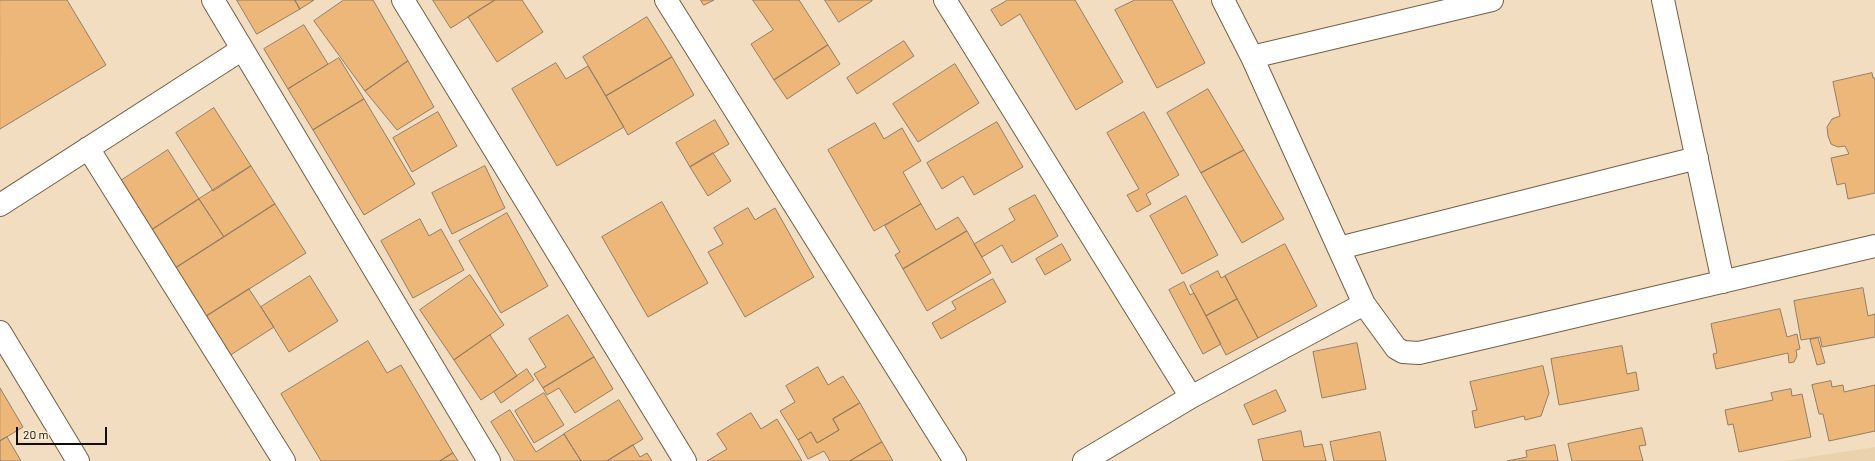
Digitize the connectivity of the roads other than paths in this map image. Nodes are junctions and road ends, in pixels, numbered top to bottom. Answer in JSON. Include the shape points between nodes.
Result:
{"nodes":[{"id":1,"x":213,"y":0,"type":"edge"},
{"id":2,"x":403,"y":0,"type":"edge"},
{"id":3,"x":666,"y":0,"type":"edge"},
{"id":4,"x":945,"y":0,"type":"edge"},
{"id":5,"x":1223,"y":0,"type":"edge"},
{"id":6,"x":1492,"y":0,"type":"edge"},
{"id":7,"x":1663,"y":0,"type":"edge"},
{"id":8,"x":241,"y":50,"type":"junction"},
{"id":9,"x":1252,"y":57,"type":"junction"},
{"id":10,"x":88,"y":148,"type":"junction"},
{"id":11,"x":1697,"y":158,"type":"junction"},
{"id":12,"x":0,"y":205,"type":"edge"},
{"id":13,"x":1875,"y":246,"type":"edge"},
{"id":14,"x":1338,"y":248,"type":"junction"},
{"id":15,"x":1723,"y":282,"type":"junction"},
{"id":16,"x":1364,"y":304,"type":"junction"},
{"id":17,"x":0,"y":332,"type":"edge"},
{"id":18,"x":1191,"y":397,"type":"junction"},
{"id":19,"x":78,"y":461,"type":"edge"},
{"id":20,"x":284,"y":461,"type":"edge"},
{"id":21,"x":488,"y":461,"type":"edge"},
{"id":22,"x":685,"y":461,"type":"edge"},
{"id":23,"x":955,"y":461,"type":"edge"},
{"id":24,"x":1084,"y":461,"type":"edge"}],
"edges":[{"from":1,"to":8,"type":"street"},
{"from":2,"to":22,"type":"street"},
{"from":3,"to":23,"type":"street"},
{"from":4,"to":18,"type":"street"},
{"from":5,"to":9,"type":"street"},
{"from":6,"to":9,"type":"street"},
{"from":7,"to":11,"type":"street"},
{"from":8,"to":10,"type":"street"},
{"from":8,"to":21,"type":"street"},
{"from":9,"to":14,"type":"street"},
{"from":10,"to":12,"type":"street"},
{"from":10,"to":20,"type":"street"},
{"from":11,"to":14,"type":"street"},
{"from":11,"to":15,"type":"street"},
{"from":13,"to":15,"type":"street"},
{"from":14,"to":16,"type":"street"},
{"from":15,"to":16,"type":"street","via":[[1419,353],[1403,352],[1396,348]]},
{"from":16,"to":18,"type":"street"},
{"from":17,"to":19,"type":"street"},
{"from":18,"to":24,"type":"street"}]}
